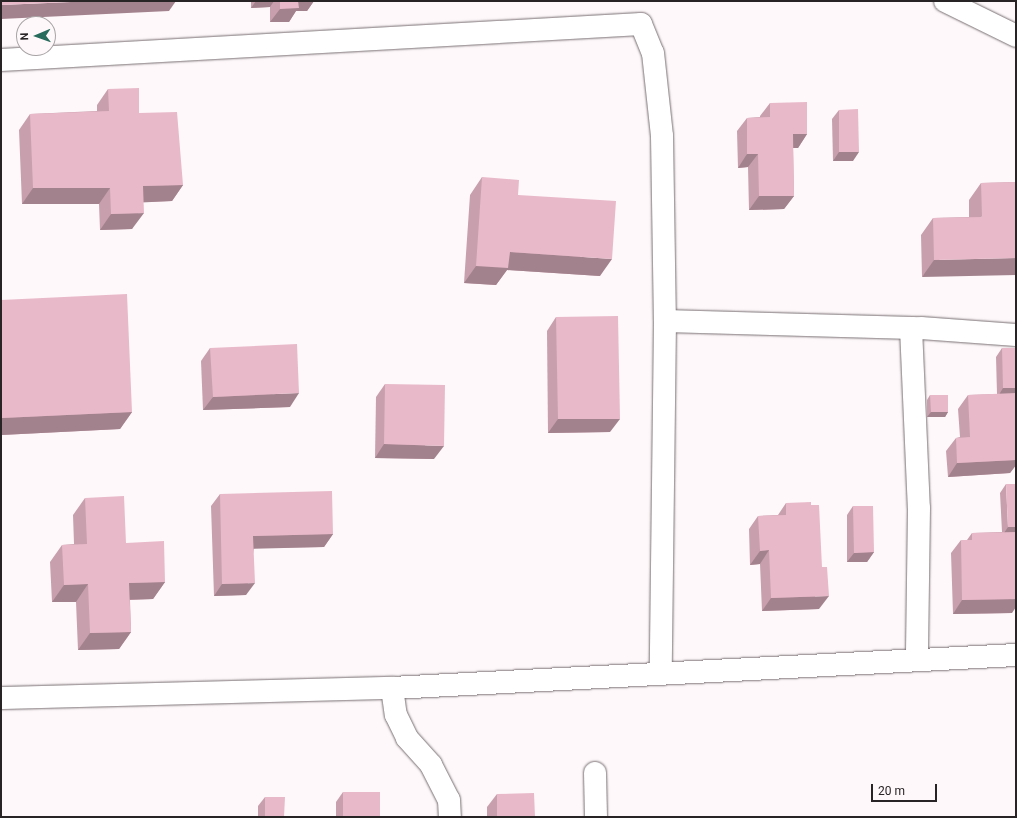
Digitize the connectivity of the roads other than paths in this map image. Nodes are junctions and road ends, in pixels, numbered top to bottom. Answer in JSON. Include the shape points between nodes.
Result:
{"nodes":[{"id":1,"x":946,"y":1,"type":"edge"},
{"id":2,"x":1016,"y":36,"type":"edge"},
{"id":3,"x":1,"y":60,"type":"edge"},
{"id":4,"x":666,"y":321,"type":"junction"},
{"id":5,"x":911,"y":328,"type":"junction"},
{"id":6,"x":1016,"y":336,"type":"edge"},
{"id":7,"x":1016,"y":655,"type":"edge"},
{"id":8,"x":917,"y":659,"type":"junction"},
{"id":9,"x":661,"y":672,"type":"junction"},
{"id":10,"x":392,"y":688,"type":"junction"},
{"id":11,"x":1,"y":698,"type":"edge"},
{"id":12,"x":595,"y":772,"type":"dead end"},
{"id":13,"x":450,"y":817,"type":"edge"},
{"id":14,"x":596,"y":817,"type":"edge"}],
"edges":[{"from":1,"to":2,"type":"street"},
{"from":3,"to":4,"type":"street","via":[[641,24],[653,53],[662,136]]},
{"from":4,"to":5,"type":"street"},
{"from":4,"to":9,"type":"street"},
{"from":5,"to":6,"type":"street"},
{"from":5,"to":8,"type":"street","via":[[919,508]]},
{"from":7,"to":8,"type":"street"},
{"from":8,"to":9,"type":"street"},
{"from":9,"to":10,"type":"street"},
{"from":10,"to":11,"type":"street"},
{"from":10,"to":13,"type":"street","via":[[396,715],[407,738],[431,765],[448,800]]},
{"from":12,"to":14,"type":"street"}]}
